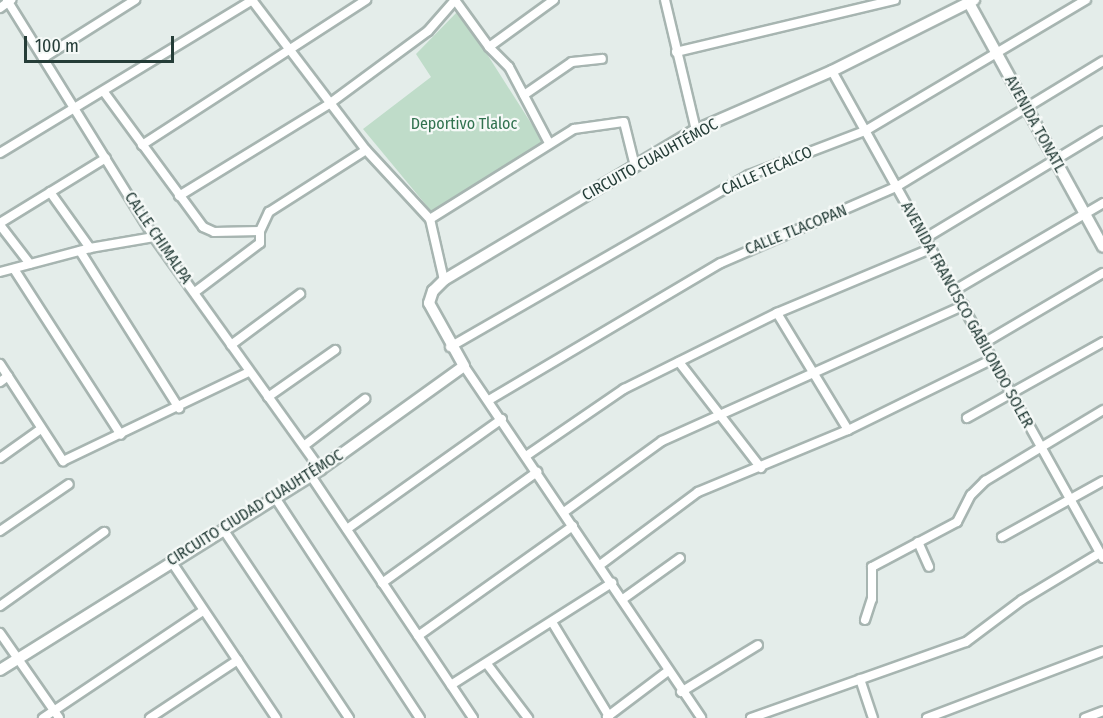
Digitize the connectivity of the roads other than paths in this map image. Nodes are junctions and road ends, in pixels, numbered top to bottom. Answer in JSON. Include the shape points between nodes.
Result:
{"nodes":[{"id":1,"x":135,"y":0,"type":"edge"},
{"id":2,"x":253,"y":0,"type":"edge"},
{"id":3,"x":366,"y":0,"type":"edge"},
{"id":4,"x":455,"y":0,"type":"edge"},
{"id":5,"x":554,"y":0,"type":"edge"},
{"id":6,"x":665,"y":0,"type":"edge"},
{"id":7,"x":895,"y":0,"type":"edge"},
{"id":8,"x":1086,"y":0,"type":"edge"},
{"id":9,"x":8,"y":1,"type":"edge"},
{"id":10,"x":971,"y":1,"type":"edge"},
{"id":11,"x":0,"y":8,"type":"edge"},
{"id":12,"x":489,"y":48,"type":"junction"},
{"id":13,"x":290,"y":52,"type":"junction"},
{"id":14,"x":676,"y":52,"type":"junction"},
{"id":15,"x":996,"y":53,"type":"junction"},
{"id":16,"x":43,"y":58,"type":"junction"},
{"id":17,"x":602,"y":59,"type":"dead end"},
{"id":18,"x":1103,"y":61,"type":"edge"},
{"id":19,"x":832,"y":71,"type":"junction"},
{"id":20,"x":104,"y":92,"type":"junction"},
{"id":21,"x":524,"y":95,"type":"junction"},
{"id":22,"x":329,"y":104,"type":"junction"},
{"id":23,"x":1026,"y":108,"type":"junction"},
{"id":24,"x":75,"y":109,"type":"junction"},
{"id":25,"x":696,"y":130,"type":"junction"},
{"id":26,"x":865,"y":131,"type":"junction"},
{"id":27,"x":1103,"y":131,"type":"edge"},
{"id":28,"x":549,"y":144,"type":"junction"},
{"id":29,"x":142,"y":145,"type":"junction"},
{"id":30,"x":366,"y":150,"type":"junction"},
{"id":31,"x":0,"y":153,"type":"edge"},
{"id":32,"x":106,"y":158,"type":"junction"},
{"id":33,"x":1055,"y":161,"type":"junction"},
{"id":34,"x":635,"y":166,"type":"junction"},
{"id":35,"x":896,"y":187,"type":"junction"},
{"id":36,"x":50,"y":192,"type":"junction"},
{"id":37,"x":178,"y":196,"type":"junction"},
{"id":38,"x":1103,"y":203,"type":"edge"},
{"id":39,"x":1084,"y":214,"type":"junction"},
{"id":40,"x":430,"y":219,"type":"junction"},
{"id":41,"x":0,"y":224,"type":"edge"},
{"id":42,"x":260,"y":231,"type":"junction"},
{"id":43,"x":154,"y":237,"type":"junction"},
{"id":44,"x":924,"y":239,"type":"junction"},
{"id":45,"x":1103,"y":247,"type":"edge"},
{"id":46,"x":90,"y":248,"type":"junction"},
{"id":47,"x":930,"y":249,"type":"junction"},
{"id":48,"x":80,"y":250,"type":"junction"},
{"id":49,"x":30,"y":264,"type":"junction"},
{"id":50,"x":14,"y":269,"type":"junction"},
{"id":51,"x":0,"y":272,"type":"edge"},
{"id":52,"x":1103,"y":273,"type":"edge"},
{"id":53,"x":444,"y":280,"type":"junction"},
{"id":54,"x":955,"y":290,"type":"junction"},
{"id":55,"x":195,"y":292,"type":"junction"},
{"id":56,"x":300,"y":294,"type":"dead end"},
{"id":57,"x":964,"y":305,"type":"junction"},
{"id":58,"x":777,"y":313,"type":"junction"},
{"id":59,"x":1103,"y":342,"type":"edge"},
{"id":60,"x":984,"y":343,"type":"junction"},
{"id":61,"x":231,"y":345,"type":"junction"},
{"id":62,"x":450,"y":347,"type":"junction"},
{"id":63,"x":335,"y":350,"type":"dead end"},
{"id":64,"x":993,"y":359,"type":"junction"},
{"id":65,"x":679,"y":362,"type":"junction"},
{"id":66,"x":0,"y":364,"type":"edge"},
{"id":67,"x":464,"y":366,"type":"junction"},
{"id":68,"x":249,"y":372,"type":"junction"},
{"id":69,"x":812,"y":372,"type":"junction"},
{"id":70,"x":8,"y":376,"type":"junction"},
{"id":71,"x":0,"y":382,"type":"edge"},
{"id":72,"x":1011,"y":394,"type":"junction"},
{"id":73,"x":268,"y":397,"type":"junction"},
{"id":74,"x":365,"y":399,"type":"dead end"},
{"id":75,"x":489,"y":400,"type":"junction"},
{"id":76,"x":179,"y":408,"type":"junction"},
{"id":77,"x":1103,"y":410,"type":"edge"},
{"id":78,"x":719,"y":414,"type":"junction"},
{"id":79,"x":967,"y":418,"type":"dead end"},
{"id":80,"x":502,"y":419,"type":"junction"},
{"id":81,"x":41,"y":429,"type":"junction"},
{"id":82,"x":848,"y":430,"type":"junction"},
{"id":83,"x":121,"y":435,"type":"junction"},
{"id":84,"x":305,"y":445,"type":"junction"},
{"id":85,"x":1040,"y":445,"type":"junction"},
{"id":86,"x":526,"y":456,"type":"junction"},
{"id":87,"x":0,"y":458,"type":"edge"},
{"id":88,"x":761,"y":468,"type":"junction"},
{"id":89,"x":321,"y":470,"type":"junction"},
{"id":90,"x":537,"y":472,"type":"junction"},
{"id":91,"x":311,"y":476,"type":"junction"},
{"id":92,"x":1103,"y":481,"type":"edge"},
{"id":93,"x":69,"y":484,"type":"dead end"},
{"id":94,"x":276,"y":499,"type":"junction"},
{"id":95,"x":1071,"y":499,"type":"junction"},
{"id":96,"x":564,"y":512,"type":"junction"},
{"id":97,"x":573,"y":526,"type":"junction"},
{"id":98,"x":347,"y":529,"type":"junction"},
{"id":99,"x":223,"y":530,"type":"junction"},
{"id":100,"x":0,"y":531,"type":"edge"},
{"id":101,"x":104,"y":532,"type":"dead end"},
{"id":102,"x":1002,"y":537,"type":"dead end"},
{"id":103,"x":1103,"y":538,"type":"edge"},
{"id":104,"x":918,"y":543,"type":"junction"},
{"id":105,"x":1095,"y":543,"type":"junction"},
{"id":106,"x":1102,"y":556,"type":"edge"},
{"id":107,"x":680,"y":558,"type":"dead end"},
{"id":108,"x":171,"y":561,"type":"junction"},
{"id":109,"x":600,"y":565,"type":"junction"},
{"id":110,"x":929,"y":567,"type":"dead end"},
{"id":111,"x":382,"y":583,"type":"junction"},
{"id":112,"x":612,"y":583,"type":"junction"},
{"id":113,"x":623,"y":598,"type":"junction"},
{"id":114,"x":0,"y":606,"type":"edge"},
{"id":115,"x":203,"y":611,"type":"junction"},
{"id":116,"x":865,"y":621,"type":"dead end"},
{"id":117,"x":552,"y":622,"type":"junction"},
{"id":118,"x":0,"y":633,"type":"edge"},
{"id":119,"x":418,"y":636,"type":"junction"},
{"id":120,"x":758,"y":645,"type":"dead end"},
{"id":121,"x":1103,"y":651,"type":"edge"},
{"id":122,"x":20,"y":658,"type":"junction"},
{"id":123,"x":238,"y":660,"type":"junction"},
{"id":124,"x":487,"y":664,"type":"junction"},
{"id":125,"x":0,"y":670,"type":"edge"},
{"id":126,"x":668,"y":671,"type":"junction"},
{"id":127,"x":860,"y":679,"type":"junction"},
{"id":128,"x":451,"y":685,"type":"junction"},
{"id":129,"x":681,"y":692,"type":"junction"},
{"id":130,"x":54,"y":710,"type":"junction"},
{"id":131,"x":1103,"y":711,"type":"edge"},
{"id":132,"x":607,"y":717,"type":"edge"},
{"id":133,"x":43,"y":718,"type":"edge"},
{"id":134,"x":59,"y":718,"type":"edge"},
{"id":135,"x":150,"y":718,"type":"edge"},
{"id":136,"x":276,"y":718,"type":"edge"},
{"id":137,"x":349,"y":718,"type":"edge"},
{"id":138,"x":420,"y":718,"type":"edge"},
{"id":139,"x":473,"y":718,"type":"edge"},
{"id":140,"x":528,"y":718,"type":"edge"},
{"id":141,"x":701,"y":718,"type":"edge"},
{"id":142,"x":751,"y":718,"type":"edge"},
{"id":143,"x":873,"y":718,"type":"edge"},
{"id":144,"x":927,"y":718,"type":"edge"},
{"id":145,"x":1085,"y":718,"type":"edge"}],
"edges":[{"from":1,"to":16,"type":"street"},
{"from":2,"to":13,"type":"street"},
{"from":2,"to":20,"type":"street"},
{"from":3,"to":13,"type":"street"},
{"from":4,"to":12,"type":"street"},
{"from":4,"to":22,"type":"street","via":[[428,31]]},
{"from":5,"to":12,"type":"street"},
{"from":6,"to":14,"type":"street"},
{"from":7,"to":14,"type":"street"},
{"from":8,"to":15,"type":"street","name":"CALLE TECALCO"},
{"from":9,"to":11,"type":"street"},
{"from":9,"to":16,"type":"street","name":"CALLE CHIMALPA"},
{"from":10,"to":15,"type":"street","name":"AVENIDA TONATL"},
{"from":10,"to":19,"type":"street","name":"CIRCUITO CUAUHTÉMOC"},
{"from":12,"to":21,"type":"street","via":[[509,67]]},
{"from":13,"to":22,"type":"street"},
{"from":13,"to":29,"type":"street"},
{"from":14,"to":25,"type":"street"},
{"from":15,"to":23,"type":"street","name":"AVENIDA TONATL"},
{"from":15,"to":26,"type":"street","name":"CALLE TECALCO"},
{"from":16,"to":24,"type":"street","name":"CALLE CHIMALPA"},
{"from":17,"to":21,"type":"street","via":[[572,62]]},
{"from":18,"to":23,"type":"street","name":"CALLE TLACOPAN"},
{"from":19,"to":25,"type":"street","name":"CIRCUITO CUAUHTÉMOC"},
{"from":19,"to":26,"type":"street","name":"AVENIDA FRANCISCO GABILONDO SOLER"},
{"from":20,"to":24,"type":"street"},
{"from":20,"to":29,"type":"street"},
{"from":21,"to":28,"type":"street"},
{"from":22,"to":30,"type":"street"},
{"from":22,"to":37,"type":"street"},
{"from":23,"to":33,"type":"street","name":"AVENIDA TONATL"},
{"from":23,"to":35,"type":"street","name":"CALLE TLACOPAN"},
{"from":24,"to":31,"type":"street"},
{"from":24,"to":32,"type":"street","name":"CALLE CHIMALPA"},
{"from":25,"to":34,"type":"street","name":"CIRCUITO CUAUHTÉMOC"},
{"from":26,"to":35,"type":"street","name":"AVENIDA FRANCISCO GABILONDO SOLER"},
{"from":26,"to":62,"type":"street","name":"CALLE TECALCO","via":[[749,175]]},
{"from":27,"to":33,"type":"street"},
{"from":28,"to":34,"type":"street","via":[[574,129],[621,121],[626,125]]},
{"from":28,"to":40,"type":"street"},
{"from":29,"to":37,"type":"street"},
{"from":30,"to":40,"type":"street"},
{"from":30,"to":42,"type":"street","via":[[269,212]]},
{"from":32,"to":36,"type":"street"},
{"from":32,"to":43,"type":"street","name":"CALLE CHIMALPA"},
{"from":33,"to":39,"type":"street","name":"AVENIDA TONATL"},
{"from":33,"to":44,"type":"street"},
{"from":34,"to":53,"type":"street","name":"CIRCUITO CUAUHTÉMOC"},
{"from":35,"to":44,"type":"street","name":"AVENIDA FRANCISCO GABILONDO SOLER"},
{"from":35,"to":75,"type":"street","name":"CALLE TLACOPAN","via":[[721,262]]},
{"from":36,"to":41,"type":"street"},
{"from":36,"to":46,"type":"street"},
{"from":37,"to":42,"type":"street","via":[[207,230]]},
{"from":38,"to":39,"type":"street"},
{"from":39,"to":45,"type":"street","name":"AVENIDA TONATL"},
{"from":39,"to":54,"type":"street"},
{"from":40,"to":53,"type":"street"},
{"from":41,"to":49,"type":"street"},
{"from":42,"to":55,"type":"street","via":[[260,243]]},
{"from":43,"to":46,"type":"street"},
{"from":43,"to":55,"type":"street","name":"CALLE CHIMALPA"},
{"from":44,"to":47,"type":"street","name":"AVENIDA FRANCISCO GABILONDO SOLER"},
{"from":46,"to":48,"type":"street"},
{"from":47,"to":54,"type":"street","name":"AVENIDA FRANCISCO GABILONDO SOLER"},
{"from":47,"to":58,"type":"street"},
{"from":48,"to":49,"type":"street"},
{"from":48,"to":76,"type":"street"},
{"from":49,"to":50,"type":"street"},
{"from":50,"to":51,"type":"street"},
{"from":50,"to":83,"type":"street"},
{"from":52,"to":60,"type":"street"},
{"from":53,"to":62,"type":"street","name":"CIRCUITO CUAUHTÉMOC","via":[[432,291],[429,303]]},
{"from":54,"to":57,"type":"street","name":"AVENIDA FRANCISCO GABILONDO SOLER"},
{"from":55,"to":61,"type":"street","name":"CALLE CHIMALPA"},
{"from":56,"to":61,"type":"street"},
{"from":57,"to":60,"type":"street","name":"AVENIDA FRANCISCO GABILONDO SOLER"},
{"from":57,"to":69,"type":"street"},
{"from":58,"to":65,"type":"street"},
{"from":58,"to":69,"type":"street"},
{"from":59,"to":72,"type":"street"},
{"from":60,"to":64,"type":"street","name":"AVENIDA FRANCISCO GABILONDO SOLER"},
{"from":61,"to":68,"type":"street","name":"CALLE CHIMALPA"},
{"from":62,"to":67,"type":"street"},
{"from":63,"to":73,"type":"street"},
{"from":64,"to":72,"type":"street","name":"AVENIDA FRANCISCO GABILONDO SOLER"},
{"from":64,"to":82,"type":"street"},
{"from":65,"to":78,"type":"street"},
{"from":65,"to":86,"type":"street","via":[[612,395]]},
{"from":66,"to":70,"type":"street"},
{"from":67,"to":75,"type":"street"},
{"from":67,"to":89,"type":"street","name":"CIRCUITO CIUDAD CUAUHTÉMOC"},
{"from":68,"to":73,"type":"street","name":"CALLE CHIMALPA"},
{"from":68,"to":76,"type":"street"},
{"from":69,"to":78,"type":"street"},
{"from":69,"to":82,"type":"street"},
{"from":70,"to":71,"type":"street"},
{"from":70,"to":81,"type":"street"},
{"from":72,"to":79,"type":"street"},
{"from":72,"to":85,"type":"street","name":"AVENIDA FRANCISCO GABILONDO SOLER"},
{"from":73,"to":84,"type":"street","name":"CALLE CHIMALPA"},
{"from":74,"to":84,"type":"street"},
{"from":75,"to":80,"type":"street"},
{"from":76,"to":83,"type":"street"},
{"from":77,"to":85,"type":"street"},
{"from":78,"to":88,"type":"street"},
{"from":78,"to":96,"type":"street","via":[[662,441]]},
{"from":80,"to":86,"type":"street"},
{"from":80,"to":98,"type":"street"},
{"from":81,"to":83,"type":"street","via":[[63,461]]},
{"from":81,"to":87,"type":"street"},
{"from":82,"to":88,"type":"street"},
{"from":84,"to":89,"type":"street","name":"CALLE CHIMALPA"},
{"from":85,"to":95,"type":"street","name":"AVENIDA FRANCISCO GABILONDO SOLER"},
{"from":85,"to":104,"type":"street","via":[[985,481],[971,495],[957,522]]},
{"from":86,"to":90,"type":"street"},
{"from":88,"to":109,"type":"street","via":[[683,500]]},
{"from":89,"to":91,"type":"street","name":"CIRCUITO CIUDAD CUAUHTÉMOC"},
{"from":90,"to":96,"type":"street"},
{"from":90,"to":111,"type":"street"},
{"from":91,"to":94,"type":"street","name":"CIRCUITO CIUDAD CUAUHTÉMOC"},
{"from":91,"to":98,"type":"street"},
{"from":92,"to":95,"type":"street"},
{"from":93,"to":100,"type":"street"},
{"from":94,"to":99,"type":"street","name":"CIRCUITO CIUDAD CUAUHTÉMOC"},
{"from":94,"to":138,"type":"street"},
{"from":95,"to":102,"type":"street"},
{"from":95,"to":105,"type":"street","name":"AVENIDA FRANCISCO GABILONDO SOLER"},
{"from":96,"to":97,"type":"street"},
{"from":97,"to":109,"type":"street"},
{"from":97,"to":119,"type":"street"},
{"from":98,"to":111,"type":"street"},
{"from":99,"to":108,"type":"street","name":"CIRCUITO CIUDAD CUAUHTÉMOC"},
{"from":99,"to":137,"type":"street"},
{"from":101,"to":114,"type":"street"},
{"from":103,"to":105,"type":"street"},
{"from":104,"to":110,"type":"street"},
{"from":104,"to":116,"type":"street","via":[[872,567],[872,599]]},
{"from":105,"to":106,"type":"street","name":"AVENIDA FRANCISCO GABILONDO SOLER"},
{"from":106,"to":127,"type":"street","via":[[1022,600],[966,642]]},
{"from":107,"to":113,"type":"street"},
{"from":108,"to":115,"type":"street"},
{"from":108,"to":122,"type":"street","name":"CIRCUITO CIUDAD CUAUHTÉMOC"},
{"from":109,"to":112,"type":"street"},
{"from":111,"to":119,"type":"street"},
{"from":112,"to":113,"type":"street"},
{"from":112,"to":117,"type":"street"},
{"from":113,"to":126,"type":"street"},
{"from":115,"to":123,"type":"street"},
{"from":115,"to":130,"type":"street"},
{"from":117,"to":124,"type":"street"},
{"from":117,"to":132,"type":"street"},
{"from":118,"to":122,"type":"street"},
{"from":119,"to":128,"type":"street"},
{"from":120,"to":129,"type":"street"},
{"from":121,"to":144,"type":"street"},
{"from":122,"to":125,"type":"street","name":"CIRCUITO CIUDAD CUAUHTÉMOC"},
{"from":122,"to":130,"type":"street"},
{"from":123,"to":135,"type":"street"},
{"from":123,"to":136,"type":"street"},
{"from":124,"to":128,"type":"street"},
{"from":124,"to":140,"type":"street"},
{"from":126,"to":129,"type":"street"},
{"from":126,"to":132,"type":"street"},
{"from":127,"to":142,"type":"street"},
{"from":127,"to":143,"type":"street"},
{"from":128,"to":139,"type":"street"},
{"from":129,"to":141,"type":"street"},
{"from":130,"to":133,"type":"street"},
{"from":130,"to":134,"type":"street"},
{"from":131,"to":145,"type":"street"}]}
